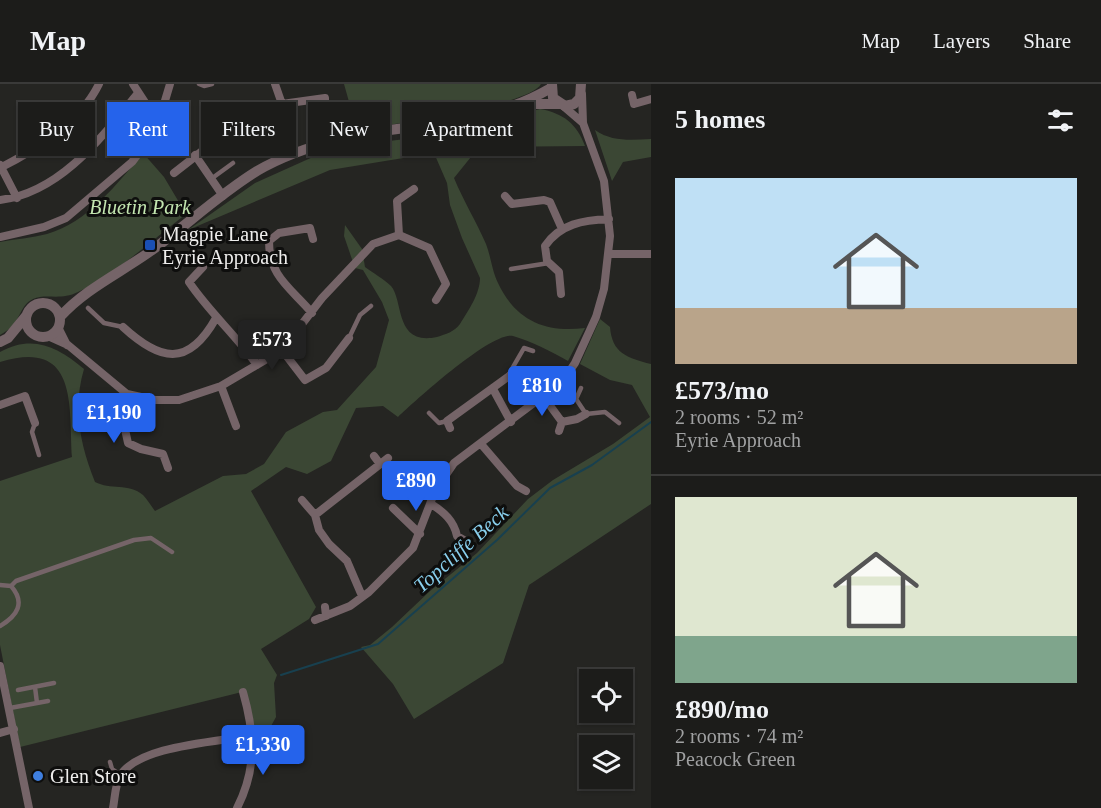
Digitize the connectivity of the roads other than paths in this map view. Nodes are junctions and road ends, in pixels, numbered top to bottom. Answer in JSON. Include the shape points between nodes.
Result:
{"nodes":[{"id":1,"x":99,"y":84,"type":"edge"},
{"id":2,"x":134,"y":84,"type":"edge"},
{"id":3,"x":170,"y":84,"type":"edge"},
{"id":4,"x":199,"y":84,"type":"edge"},
{"id":5,"x":212,"y":84,"type":"edge"},
{"id":6,"x":275,"y":84,"type":"edge"},
{"id":7,"x":551,"y":86,"type":"edge"},
{"id":8,"x":584,"y":88,"type":"edge"},
{"id":9,"x":138,"y":93,"type":"junction"},
{"id":10,"x":651,"y":99,"type":"edge"},
{"id":11,"x":144,"y":102,"type":"edge"},
{"id":12,"x":163,"y":102,"type":"edge"},
{"id":13,"x":281,"y":102,"type":"edge"},
{"id":14,"x":296,"y":102,"type":"edge"},
{"id":15,"x":325,"y":102,"type":"edge"},
{"id":16,"x":527,"y":102,"type":"edge"},
{"id":17,"x":534,"y":104,"type":"edge"},
{"id":18,"x":635,"y":104,"type":"dead end"},
{"id":19,"x":561,"y":105,"type":"junction"},
{"id":20,"x":584,"y":123,"type":"junction"},
{"id":21,"x":402,"y":131,"type":"edge"},
{"id":22,"x":201,"y":151,"type":"edge"},
{"id":23,"x":296,"y":153,"type":"edge"},
{"id":24,"x":195,"y":155,"type":"junction"},
{"id":25,"x":136,"y":156,"type":"edge"},
{"id":26,"x":289,"y":156,"type":"edge"},
{"id":27,"x":233,"y":163,"type":"dead end"},
{"id":28,"x":0,"y":167,"type":"edge"},
{"id":29,"x":174,"y":173,"type":"dead end"},
{"id":30,"x":211,"y":179,"type":"junction"},
{"id":31,"x":414,"y":189,"type":"dead end"},
{"id":32,"x":223,"y":196,"type":"junction"},
{"id":33,"x":505,"y":196,"type":"dead end"},
{"id":34,"x":17,"y":198,"type":"junction"},
{"id":35,"x":0,"y":200,"type":"edge"},
{"id":36,"x":609,"y":219,"type":"junction"},
{"id":37,"x":562,"y":229,"type":"junction"},
{"id":38,"x":399,"y":235,"type":"junction"},
{"id":39,"x":0,"y":237,"type":"edge"},
{"id":40,"x":314,"y":240,"type":"dead end"},
{"id":41,"x":608,"y":254,"type":"junction"},
{"id":42,"x":651,"y":254,"type":"edge"},
{"id":43,"x":549,"y":263,"type":"junction"},
{"id":44,"x":203,"y":267,"type":"dead end"},
{"id":45,"x":510,"y":269,"type":"dead end"},
{"id":46,"x":561,"y":294,"type":"dead end"},
{"id":47,"x":436,"y":300,"type":"dead end"},
{"id":48,"x":75,"y":301,"type":"junction"},
{"id":49,"x":50,"y":304,"type":"junction"},
{"id":50,"x":371,"y":306,"type":"dead end"},
{"id":51,"x":88,"y":308,"type":"dead end"},
{"id":52,"x":312,"y":313,"type":"junction"},
{"id":53,"x":26,"y":316,"type":"junction"},
{"id":54,"x":216,"y":318,"type":"junction"},
{"id":55,"x":59,"y":322,"type":"junction"},
{"id":56,"x":123,"y":327,"type":"joint"},
{"id":57,"x":35,"y":334,"type":"junction"},
{"id":58,"x":48,"y":336,"type":"junction"},
{"id":59,"x":349,"y":338,"type":"joint"},
{"id":60,"x":4,"y":340,"type":"edge"},
{"id":61,"x":68,"y":345,"type":"junction"},
{"id":62,"x":282,"y":350,"type":"junction"},
{"id":63,"x":533,"y":351,"type":"dead end"},
{"id":64,"x":257,"y":364,"type":"junction"},
{"id":65,"x":512,"y":374,"type":"joint"},
{"id":66,"x":221,"y":386,"type":"junction"},
{"id":67,"x":581,"y":387,"type":"dead end"},
{"id":68,"x":493,"y":389,"type":"junction"},
{"id":69,"x":127,"y":394,"type":"junction"},
{"id":70,"x":543,"y":396,"type":"junction"},
{"id":71,"x":0,"y":405,"type":"edge"},
{"id":72,"x":429,"y":413,"type":"dead end"},
{"id":73,"x":586,"y":414,"type":"junction"},
{"id":74,"x":511,"y":422,"type":"junction"},
{"id":75,"x":35,"y":423,"type":"joint"},
{"id":76,"x":619,"y":423,"type":"dead end"},
{"id":77,"x":448,"y":425,"type":"joint"},
{"id":78,"x":236,"y":426,"type":"dead end"},
{"id":79,"x":481,"y":444,"type":"junction"},
{"id":80,"x":39,"y":455,"type":"dead end"},
{"id":81,"x":374,"y":456,"type":"dead end"},
{"id":82,"x":388,"y":458,"type":"dead end"},
{"id":83,"x":380,"y":464,"type":"junction"},
{"id":84,"x":168,"y":468,"type":"dead end"},
{"id":85,"x":526,"y":490,"type":"dead end"},
{"id":86,"x":302,"y":500,"type":"dead end"},
{"id":87,"x":431,"y":504,"type":"junction"},
{"id":88,"x":393,"y":508,"type":"dead end"},
{"id":89,"x":315,"y":515,"type":"junction"},
{"id":90,"x":420,"y":534,"type":"junction"},
{"id":91,"x":467,"y":542,"type":"dead end"},
{"id":92,"x":172,"y":552,"type":"dead end"},
{"id":93,"x":0,"y":585,"type":"edge"},
{"id":94,"x":11,"y":586,"type":"junction"},
{"id":95,"x":362,"y":596,"type":"junction"},
{"id":96,"x":315,"y":620,"type":"dead end"},
{"id":97,"x":0,"y":626,"type":"edge"},
{"id":98,"x":0,"y":666,"type":"edge"},
{"id":99,"x":54,"y":683,"type":"dead end"},
{"id":100,"x":35,"y":687,"type":"junction"},
{"id":101,"x":18,"y":690,"type":"dead end"},
{"id":102,"x":243,"y":692,"type":"dead end"},
{"id":103,"x":48,"y":701,"type":"dead end"},
{"id":104,"x":37,"y":703,"type":"junction"},
{"id":105,"x":10,"y":708,"type":"junction"},
{"id":106,"x":14,"y":729,"type":"junction"},
{"id":107,"x":0,"y":733,"type":"edge"},
{"id":108,"x":253,"y":735,"type":"junction"},
{"id":109,"x":110,"y":762,"type":"dead end"},
{"id":110,"x":121,"y":775,"type":"junction"},
{"id":111,"x":29,"y":808,"type":"edge"},
{"id":112,"x":113,"y":808,"type":"edge"},
{"id":113,"x":237,"y":808,"type":"edge"}],
"edges":[{"from":1,"to":28,"type":"street","via":[[70,122],[44,143]]},
{"from":2,"to":9,"type":"street"},
{"from":3,"to":12,"type":"street"},
{"from":4,"to":5,"type":"lane"},
{"from":6,"to":13,"type":"street"},
{"from":7,"to":16,"type":"street"},
{"from":7,"to":19,"type":"street","via":[[553,98]]},
{"from":8,"to":19,"type":"street","via":[[574,104]]},
{"from":8,"to":20,"type":"street"},
{"from":9,"to":11,"type":"street"},
{"from":9,"to":34,"type":"street","via":[[65,172]]},
{"from":10,"to":18,"type":"street"},
{"from":14,"to":15,"type":"street","via":[[325,98]]},
{"from":17,"to":19,"type":"street"},
{"from":19,"to":20,"type":"street"},
{"from":20,"to":36,"type":"street","via":[[604,181]]},
{"from":21,"to":23,"type":"street","via":[[337,140]]},
{"from":22,"to":24,"type":"street"},
{"from":24,"to":29,"type":"street"},
{"from":24,"to":30,"type":"street"},
{"from":25,"to":39,"type":"street","via":[[66,218]]},
{"from":26,"to":32,"type":"street","via":[[257,171]]},
{"from":27,"to":30,"type":"lane"},
{"from":28,"to":34,"type":"street"},
{"from":30,"to":32,"type":"street"},
{"from":31,"to":38,"type":"street","via":[[395,201]]},
{"from":32,"to":48,"type":"street","via":[[148,253]]},
{"from":33,"to":37,"type":"street","via":[[512,204],[550,202]]},
{"from":34,"to":35,"type":"street"},
{"from":36,"to":37,"type":"street"},
{"from":36,"to":41,"type":"street"},
{"from":37,"to":43,"type":"street","via":[[545,246]]},
{"from":38,"to":47,"type":"street","via":[[429,248],[446,284]]},
{"from":38,"to":52,"type":"street","via":[[374,244]]},
{"from":40,"to":52,"type":"street","via":[[310,228],[279,233],[269,240],[274,270]]},
{"from":41,"to":42,"type":"street"},
{"from":41,"to":70,"type":"street","via":[[596,317],[565,378]]},
{"from":43,"to":45,"type":"lane"},
{"from":43,"to":46,"type":"street","via":[[559,272]]},
{"from":44,"to":54,"type":"street","via":[[189,282]]},
{"from":48,"to":49,"type":"street"},
{"from":48,"to":55,"type":"street"},
{"from":49,"to":53,"type":"street","via":[[35,304]]},
{"from":49,"to":55,"type":"street"},
{"from":50,"to":59,"type":"lane","via":[[360,315]]},
{"from":51,"to":56,"type":"lane","via":[[104,323]]},
{"from":52,"to":62,"type":"street"},
{"from":53,"to":57,"type":"street","via":[[27,327]]},
{"from":53,"to":60,"type":"street"},
{"from":54,"to":56,"type":"street","via":[[195,344],[173,354],[152,350]]},
{"from":54,"to":64,"type":"street"},
{"from":55,"to":58,"type":"street"},
{"from":55,"to":61,"type":"street"},
{"from":57,"to":58,"type":"street"},
{"from":57,"to":60,"type":"street"},
{"from":58,"to":61,"type":"street"},
{"from":59,"to":62,"type":"street","via":[[326,368],[306,383]]},
{"from":61,"to":69,"type":"street"},
{"from":62,"to":64,"type":"street"},
{"from":63,"to":65,"type":"lane","via":[[524,348]]},
{"from":64,"to":66,"type":"street"},
{"from":65,"to":68,"type":"street"},
{"from":66,"to":69,"type":"street","via":[[179,400]]},
{"from":66,"to":78,"type":"street"},
{"from":67,"to":73,"type":"lane","via":[[576,399]]},
{"from":68,"to":74,"type":"street"},
{"from":68,"to":77,"type":"street"},
{"from":69,"to":84,"type":"street","via":[[122,416],[126,444],[163,454]]},
{"from":70,"to":73,"type":"street","via":[[560,426]]},
{"from":70,"to":74,"type":"street"},
{"from":71,"to":75,"type":"street","via":[[25,396]]},
{"from":72,"to":77,"type":"lane","via":[[435,421]]},
{"from":73,"to":76,"type":"lane","via":[[605,412]]},
{"from":74,"to":79,"type":"street"},
{"from":75,"to":80,"type":"lane","via":[[32,432]]},
{"from":79,"to":85,"type":"street","via":[[517,486]]},
{"from":79,"to":87,"type":"street","via":[[454,463]]},
{"from":81,"to":83,"type":"street"},
{"from":82,"to":83,"type":"street"},
{"from":83,"to":89,"type":"street"},
{"from":86,"to":89,"type":"street"},
{"from":87,"to":90,"type":"street"},
{"from":87,"to":91,"type":"street","via":[[442,510],[455,526],[457,536]]},
{"from":88,"to":90,"type":"street"},
{"from":89,"to":95,"type":"street","via":[[324,537],[347,561]]},
{"from":90,"to":95,"type":"street","via":[[413,548]]},
{"from":92,"to":94,"type":"lane","via":[[151,538],[134,540]]},
{"from":93,"to":94,"type":"lane"},
{"from":94,"to":97,"type":"lane","via":[[18,598],[18,609],[13,618]]},
{"from":95,"to":96,"type":"street","via":[[350,606],[325,611]]},
{"from":98,"to":105,"type":"street"},
{"from":99,"to":100,"type":"lane"},
{"from":100,"to":101,"type":"lane"},
{"from":100,"to":104,"type":"lane"},
{"from":102,"to":108,"type":"street"},
{"from":103,"to":104,"type":"lane"},
{"from":104,"to":105,"type":"lane"},
{"from":105,"to":106,"type":"street"},
{"from":106,"to":107,"type":"street"},
{"from":106,"to":111,"type":"street"},
{"from":108,"to":110,"type":"street","via":[[155,752],[139,758]]},
{"from":108,"to":113,"type":"street","via":[[249,781]]},
{"from":109,"to":110,"type":"lane"},
{"from":110,"to":112,"type":"street"}]}
